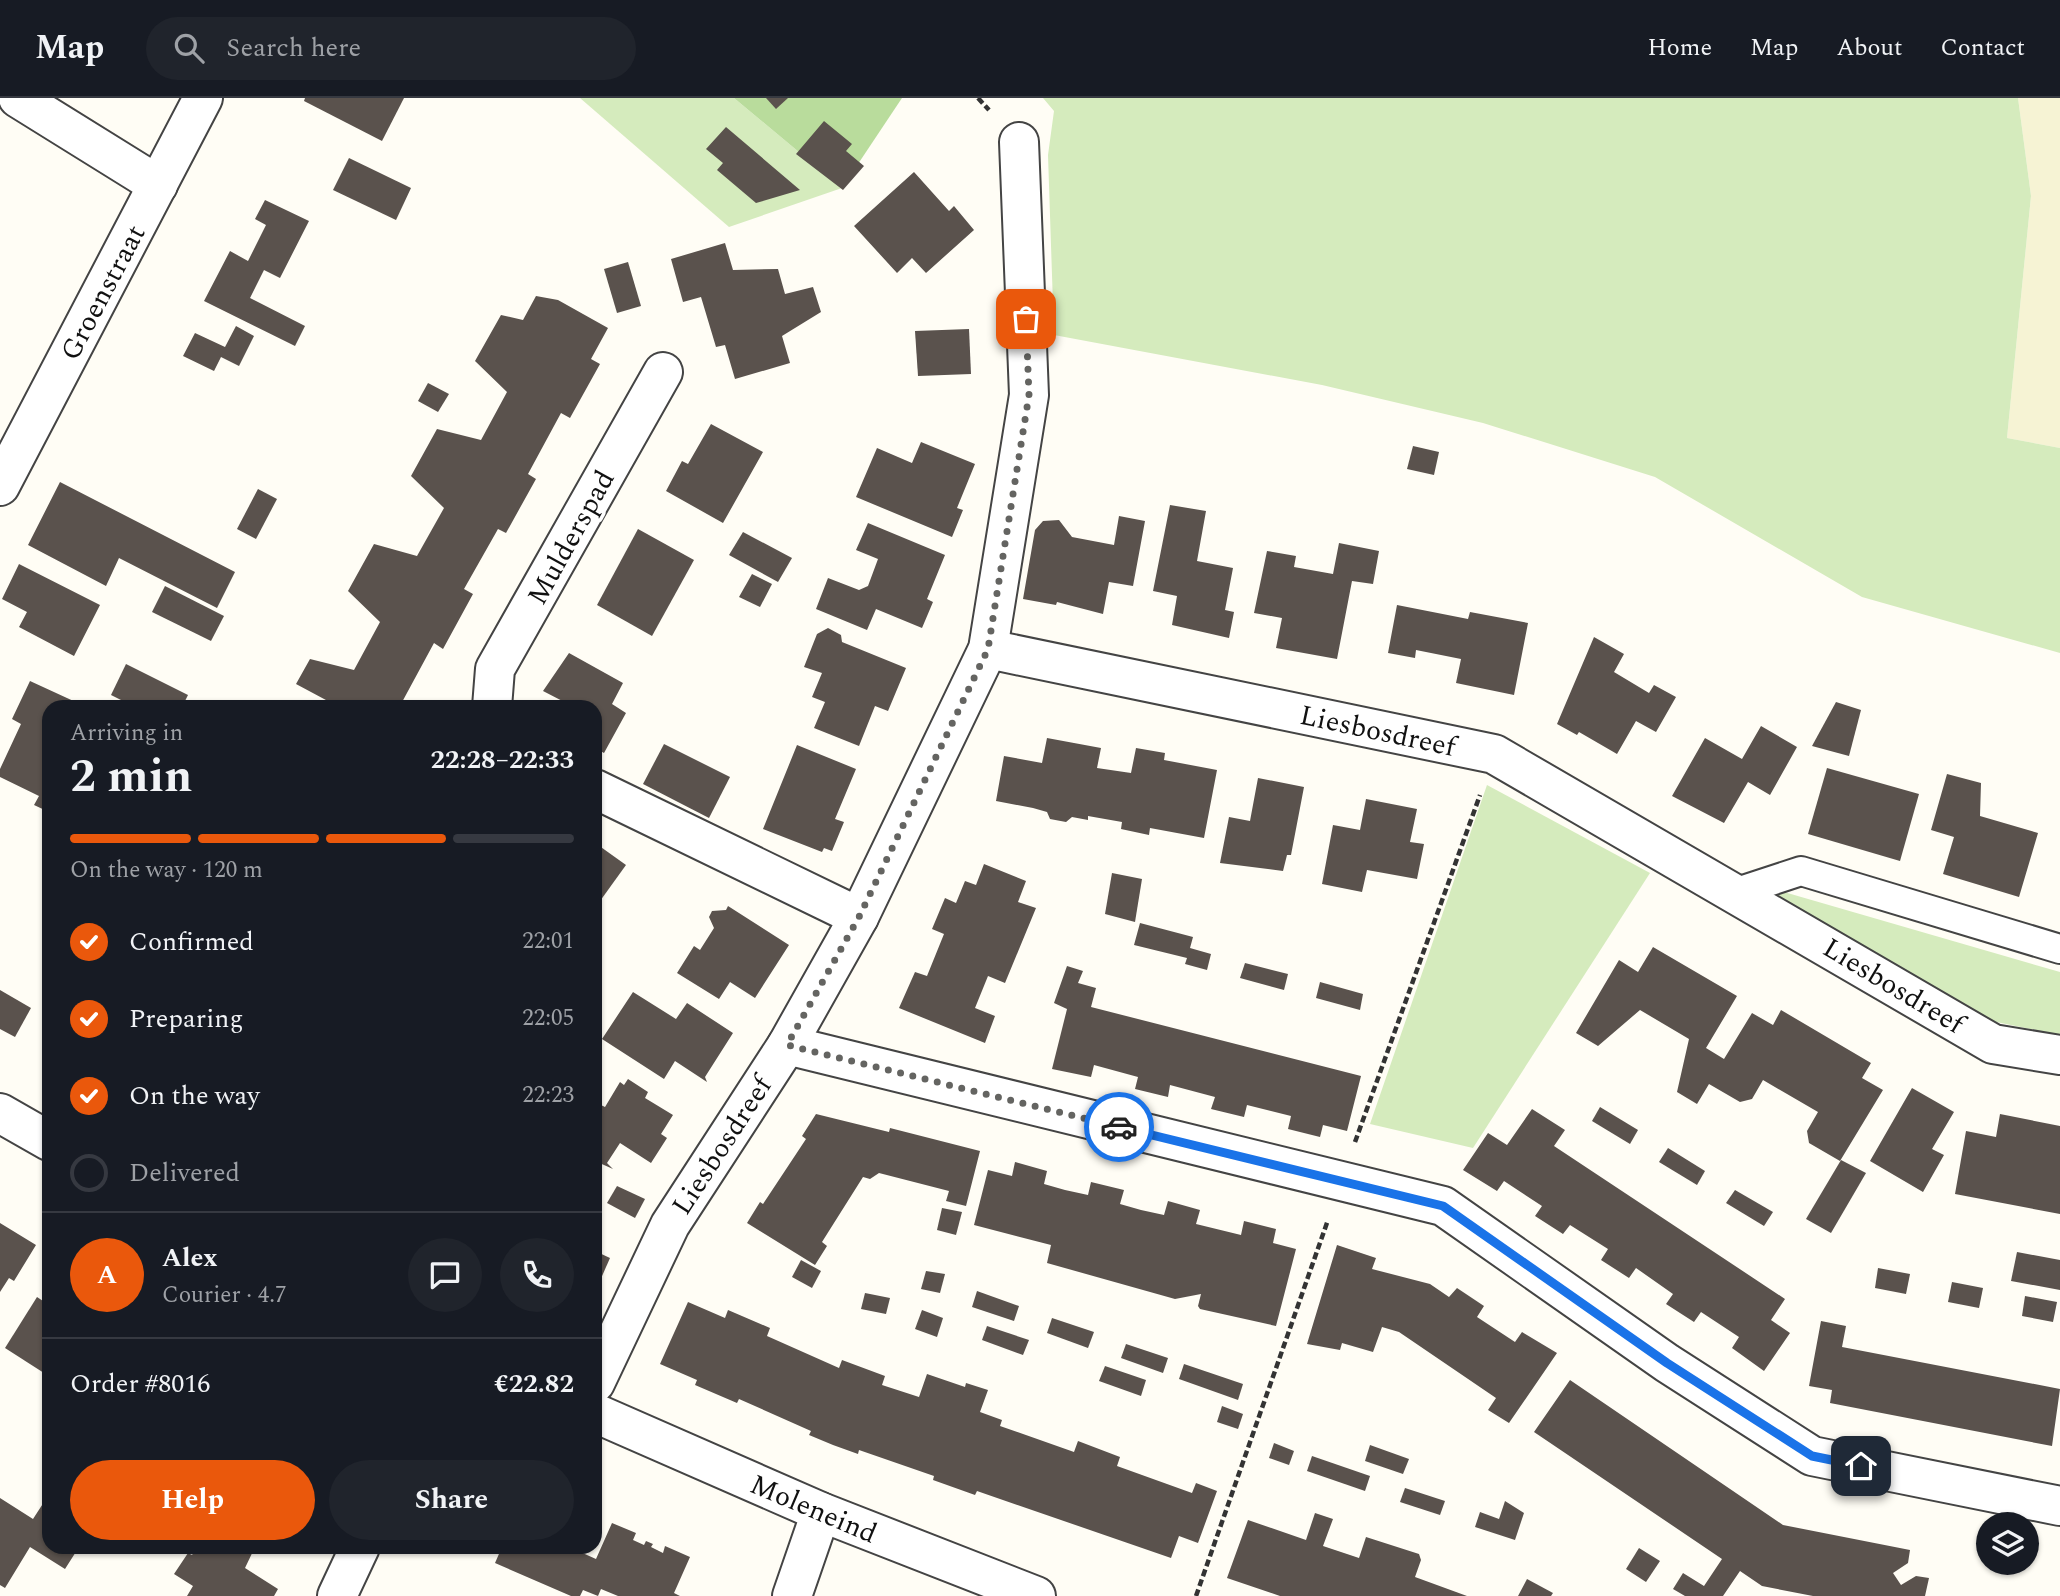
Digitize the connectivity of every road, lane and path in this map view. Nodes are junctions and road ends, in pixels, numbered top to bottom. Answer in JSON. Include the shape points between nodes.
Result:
{"nodes":[{"id":1,"x":18,"y":98,"type":"edge"},
{"id":2,"x":203,"y":98,"type":"edge"},
{"id":3,"x":1019,"y":142,"type":"dead end"},
{"id":4,"x":158,"y":185,"type":"junction"},
{"id":5,"x":663,"y":372,"type":"dead end"},
{"id":6,"x":0,"y":486,"type":"edge"},
{"id":7,"x":988,"y":649,"type":"junction"},
{"id":8,"x":493,"y":700,"type":"edge"},
{"id":9,"x":602,"y":792,"type":"edge"},
{"id":10,"x":1737,"y":892,"type":"junction"},
{"id":11,"x":859,"y":917,"type":"junction"},
{"id":12,"x":2060,"y":949,"type":"edge"},
{"id":13,"x":787,"y":1045,"type":"junction"},
{"id":14,"x":2060,"y":1055,"type":"edge"},
{"id":15,"x":0,"y":1113,"type":"edge"},
{"id":16,"x":42,"y":1137,"type":"edge"},
{"id":17,"x":602,"y":1368,"type":"edge"},
{"id":18,"x":602,"y":1416,"type":"edge"},
{"id":19,"x":2060,"y":1506,"type":"edge"},
{"id":20,"x":821,"y":1512,"type":"junction"},
{"id":21,"x":357,"y":1554,"type":"edge"},
{"id":22,"x":337,"y":1596,"type":"edge"},
{"id":23,"x":792,"y":1596,"type":"edge"},
{"id":24,"x":1036,"y":1596,"type":"edge"}],
"edges":[{"from":1,"to":4,"type":"street"},
{"from":2,"to":4,"type":"street","name":"Groenstraat"},
{"from":3,"to":7,"type":"street","name":"Liesbosdreef","via":[[1029,395]]},
{"from":4,"to":6,"type":"street","name":"Groenstraat"},
{"from":5,"to":8,"type":"street","name":"Mulderspad","via":[[495,669]]},
{"from":7,"to":10,"type":"street","name":"Liesbosdreef","via":[[1494,754]]},
{"from":7,"to":11,"type":"street","name":"Liesbosdreef"},
{"from":9,"to":11,"type":"street"},
{"from":10,"to":12,"type":"lane","via":[[1801,872]]},
{"from":10,"to":14,"type":"street","name":"Liesbosdreef","via":[[1993,1044]]},
{"from":11,"to":13,"type":"street","name":"Liesbosdreef"},
{"from":13,"to":17,"type":"street","name":"Liesbosdreef","via":[[670,1225]]},
{"from":13,"to":19,"type":"street","via":[[1443,1206],[1667,1363],[1812,1456]]},
{"from":15,"to":16,"type":"street"},
{"from":18,"to":20,"type":"street","name":"Moleneind"},
{"from":20,"to":23,"type":"street"},
{"from":20,"to":24,"type":"street","name":"Moleneind"},
{"from":21,"to":22,"type":"street"}]}
